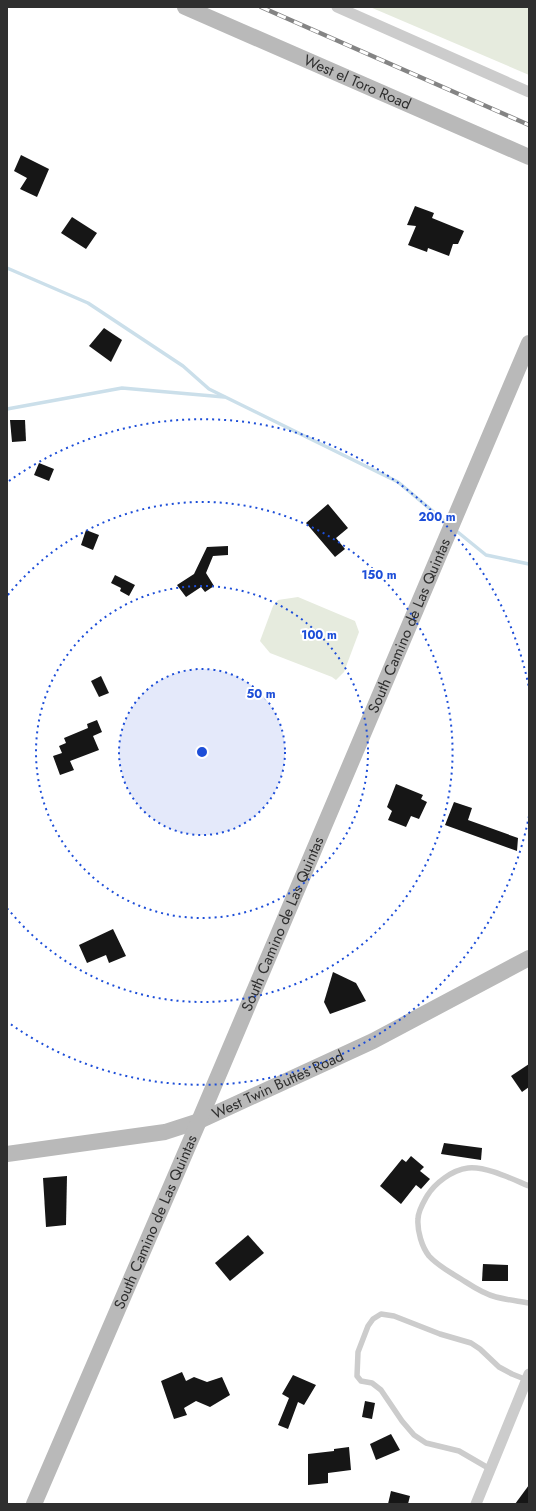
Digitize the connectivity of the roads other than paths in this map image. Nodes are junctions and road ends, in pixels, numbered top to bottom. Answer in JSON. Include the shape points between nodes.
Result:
{"nodes":[{"id":1,"x":185,"y":7,"type":"edge"},
{"id":2,"x":337,"y":7,"type":"edge"},
{"id":3,"x":529,"y":92,"type":"edge"},
{"id":4,"x":529,"y":157,"type":"edge"},
{"id":5,"x":529,"y":343,"type":"edge"},
{"id":6,"x":529,"y":958,"type":"edge"},
{"id":7,"x":199,"y":1121,"type":"junction"},
{"id":8,"x":7,"y":1154,"type":"edge"},
{"id":9,"x":529,"y":1186,"type":"edge"},
{"id":10,"x":529,"y":1303,"type":"edge"},
{"id":11,"x":528,"y":1377,"type":"edge"},
{"id":12,"x":490,"y":1469,"type":"junction"},
{"id":13,"x":34,"y":1504,"type":"edge"},
{"id":14,"x":476,"y":1504,"type":"edge"}],
"edges":[{"from":1,"to":4,"type":"street","name":"West el Toro Road"},
{"from":2,"to":3,"type":"street"},
{"from":5,"to":7,"type":"street","name":"South Camino de Las Quintas"},
{"from":6,"to":7,"type":"street","name":"West Twin Buttes Road","via":[[373,1041]]},
{"from":7,"to":8,"type":"street","name":"West Twin Buttes Road","via":[[165,1132]]},
{"from":7,"to":13,"type":"street","name":"South Camino de Las Quintas"},
{"from":9,"to":10,"type":"lane","via":[[487,1170],[469,1168],[454,1172],[428,1193],[421,1205],[418,1218],[424,1246],[429,1256],[441,1266],[476,1289],[496,1297]]},
{"from":11,"to":12,"type":"street"},
{"from":11,"to":12,"type":"lane","via":[[512,1374],[499,1367],[471,1343],[394,1316],[381,1314],[368,1326],[358,1352],[356,1376],[361,1382],[372,1383],[382,1390],[414,1435],[426,1443],[459,1451]]},
{"from":12,"to":14,"type":"street"}]}
